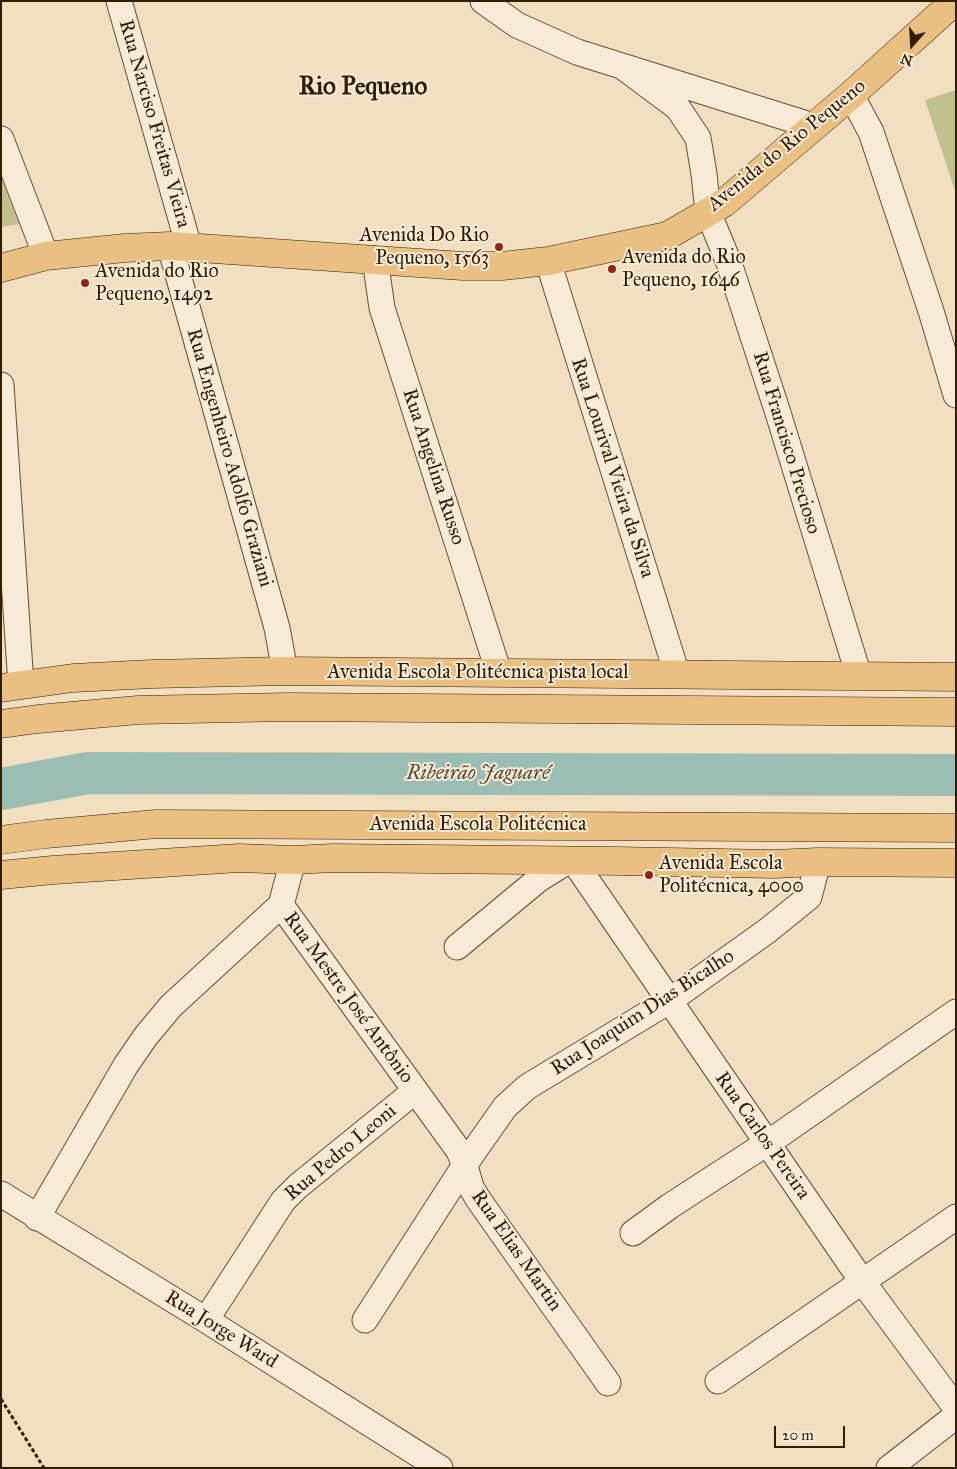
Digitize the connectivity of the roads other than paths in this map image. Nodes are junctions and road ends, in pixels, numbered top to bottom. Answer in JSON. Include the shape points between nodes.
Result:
{"nodes":[{"id":1,"x":119,"y":1,"type":"edge"},
{"id":2,"x":483,"y":1,"type":"edge"},
{"id":3,"x":955,"y":1,"type":"edge"},
{"id":4,"x":623,"y":67,"type":"junction"},
{"id":5,"x":851,"y":95,"type":"junction"},
{"id":6,"x":814,"y":126,"type":"junction"},
{"id":7,"x":1,"y":139,"type":"edge"},
{"id":8,"x":708,"y":212,"type":"junction"},
{"id":9,"x":179,"y":246,"type":"junction"},
{"id":10,"x":46,"y":256,"type":"junction"},
{"id":11,"x":374,"y":259,"type":"junction"},
{"id":12,"x":548,"y":261,"type":"junction"},
{"id":13,"x":1,"y":268,"type":"edge"},
{"id":14,"x":1,"y":384,"type":"edge"},
{"id":15,"x":956,"y":395,"type":"edge"},
{"id":16,"x":6,"y":522,"type":"edge"},
{"id":17,"x":285,"y":671,"type":"junction"},
{"id":18,"x":499,"y":673,"type":"junction"},
{"id":19,"x":676,"y":674,"type":"junction"},
{"id":20,"x":859,"y":676,"type":"junction"},
{"id":21,"x":956,"y":677,"type":"edge"},
{"id":22,"x":11,"y":686,"type":"edge"},
{"id":23,"x":956,"y":712,"type":"edge"},
{"id":24,"x":1,"y":724,"type":"edge"},
{"id":25,"x":956,"y":828,"type":"edge"},
{"id":26,"x":1,"y":840,"type":"edge"},
{"id":27,"x":293,"y":860,"type":"junction"},
{"id":28,"x":570,"y":860,"type":"junction"},
{"id":29,"x":818,"y":862,"type":"junction"},
{"id":30,"x":956,"y":862,"type":"edge"},
{"id":31,"x":1,"y":875,"type":"edge"},
{"id":32,"x":281,"y":905,"type":"junction"},
{"id":33,"x":457,"y":947,"type":"dead end"},
{"id":34,"x":669,"y":1001,"type":"junction"},
{"id":35,"x":956,"y":1012,"type":"edge"},
{"id":36,"x":415,"y":1090,"type":"junction"},
{"id":37,"x":767,"y":1143,"type":"junction"},
{"id":38,"x":465,"y":1166,"type":"junction"},
{"id":39,"x":1,"y":1194,"type":"edge"},
{"id":40,"x":956,"y":1217,"type":"edge"},
{"id":41,"x":37,"y":1218,"type":"junction"},
{"id":42,"x":633,"y":1233,"type":"dead end"},
{"id":43,"x":862,"y":1281,"type":"junction"},
{"id":44,"x":206,"y":1320,"type":"junction"},
{"id":45,"x":365,"y":1320,"type":"dead end"},
{"id":46,"x":718,"y":1381,"type":"dead end"},
{"id":47,"x":608,"y":1383,"type":"dead end"},
{"id":48,"x":956,"y":1408,"type":"edge"},
{"id":49,"x":956,"y":1416,"type":"edge"},
{"id":50,"x":440,"y":1468,"type":"edge"},
{"id":51,"x":889,"y":1468,"type":"edge"}],
"edges":[{"from":1,"to":9,"type":"street","name":"Rua Narciso Freitas Vieira"},
{"from":2,"to":4,"type":"street","via":[[517,25],[577,52]]},
{"from":3,"to":5,"type":"main road","name":"Avenida do Rio Pequeno"},
{"from":4,"to":6,"type":"street"},
{"from":4,"to":8,"type":"street","name":"Rua Francisco Precioso","via":[[678,108],[690,124],[698,138]]},
{"from":5,"to":6,"type":"main road","name":"Avenida do Rio Pequeno"},
{"from":5,"to":15,"type":"street","via":[[871,132]]},
{"from":6,"to":8,"type":"main road","name":"Avenida do Rio Pequeno","via":[[724,203]]},
{"from":7,"to":10,"type":"street"},
{"from":8,"to":12,"type":"main road","name":"Avenida do Rio Pequeno","via":[[667,236]]},
{"from":8,"to":20,"type":"street","name":"Rua Francisco Precioso","via":[[729,263],[772,394]]},
{"from":9,"to":10,"type":"main road","name":"Avenida do Rio Pequeno"},
{"from":9,"to":11,"type":"main road","name":"Avenida do Rio Pequeno"},
{"from":9,"to":17,"type":"street","name":"Rua Engenheiro Adolfo Graziani","via":[[277,628]]},
{"from":10,"to":13,"type":"main road","name":"Avenida do Rio Pequeno"},
{"from":11,"to":12,"type":"main road","name":"Avenida do Rio Pequeno","via":[[463,266]]},
{"from":11,"to":18,"type":"street","name":"Rua Angelina Russo","via":[[382,308]]},
{"from":12,"to":19,"type":"street","name":"Rua Lourival Vieira da Silva"},
{"from":14,"to":16,"type":"street"},
{"from":16,"to":22,"type":"street"},
{"from":17,"to":18,"type":"main road","name":"Avenida Escola Politécnica pista local"},
{"from":17,"to":22,"type":"main road","name":"Avenida Escola Politécnica pista local","via":[[73,678]]},
{"from":18,"to":19,"type":"main road","name":"Avenida Escola Politécnica pista local"},
{"from":19,"to":20,"type":"main road","name":"Avenida Escola Politécnica pista local"},
{"from":20,"to":21,"type":"main road","name":"Avenida Escola Politécnica pista local"},
{"from":23,"to":24,"type":"main road","via":[[288,707],[138,710]]},
{"from":25,"to":26,"type":"main road","name":"Avenida Escola Politécnica","via":[[156,824]]},
{"from":27,"to":28,"type":"main road","name":"Avenida Escola Politécnica"},
{"from":27,"to":31,"type":"main road","name":"Avenida Escola Politécnica","via":[[239,858]]},
{"from":27,"to":32,"type":"street","name":"Rua Mestre José Antônio"},
{"from":28,"to":29,"type":"main road","name":"Avenida Escola Politécnica"},
{"from":28,"to":33,"type":"street","via":[[539,879]]},
{"from":28,"to":34,"type":"street","name":"Rua Carlos Pereira"},
{"from":29,"to":30,"type":"main road","name":"Avenida Escola Politécnica"},
{"from":29,"to":34,"type":"street","name":"Rua Joaquim Dias Bicalho","via":[[809,897]]},
{"from":32,"to":36,"type":"street","name":"Rua Mestre José Antônio"},
{"from":32,"to":41,"type":"street","name":"Rua Mestre José Antônio","via":[[171,1006],[146,1036]]},
{"from":34,"to":37,"type":"street","name":"Rua Carlos Pereira"},
{"from":34,"to":38,"type":"street","name":"Rua Joaquim Dias Bicalho","via":[[527,1087],[505,1107]]},
{"from":35,"to":37,"type":"street"},
{"from":36,"to":38,"type":"street","name":"Rua Elias Martin","via":[[459,1151]]},
{"from":36,"to":44,"type":"street","name":"Rua Pedro Leoni","via":[[283,1201]]},
{"from":37,"to":42,"type":"street"},
{"from":37,"to":43,"type":"street","name":"Rua Carlos Pereira"},
{"from":38,"to":45,"type":"street","name":"Rua Joaquim Dias Bicalho"},
{"from":38,"to":47,"type":"street","name":"Rua Elias Martin","via":[[478,1199]]},
{"from":39,"to":41,"type":"street","name":"Rua Jorge Ward"},
{"from":40,"to":43,"type":"street"},
{"from":41,"to":44,"type":"street","name":"Rua Jorge Ward"},
{"from":43,"to":46,"type":"street"},
{"from":43,"to":48,"type":"street","name":"Rua Carlos Pereira"},
{"from":44,"to":50,"type":"street","name":"Rua Jorge Ward"},
{"from":49,"to":51,"type":"street"}]}
